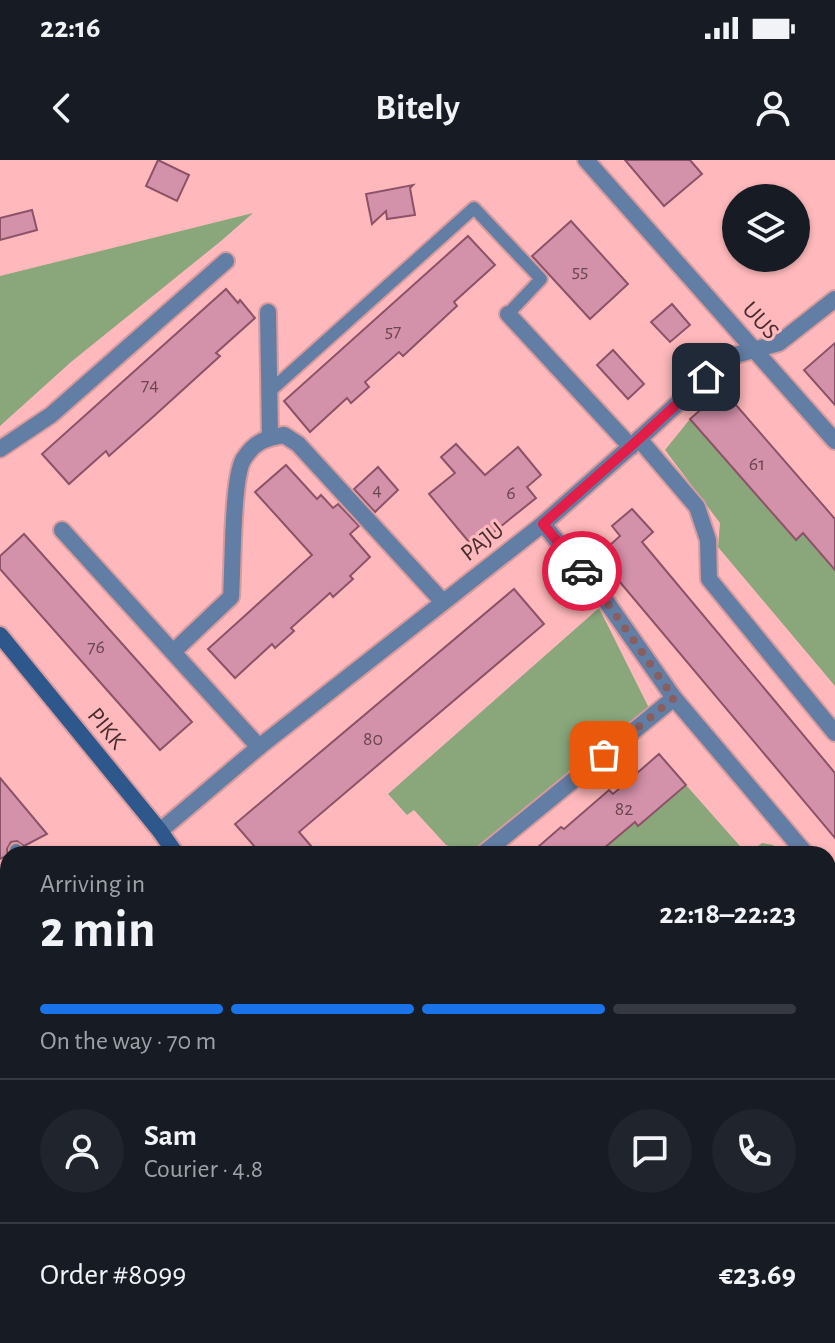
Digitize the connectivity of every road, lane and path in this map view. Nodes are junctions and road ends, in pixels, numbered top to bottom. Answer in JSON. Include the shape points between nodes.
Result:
{"nodes":[{"id":1,"x":586,"y":160,"type":"edge"},
{"id":2,"x":226,"y":261,"type":"dead end"},
{"id":3,"x":835,"y":299,"type":"edge"},
{"id":4,"x":268,"y":312,"type":"dead end"},
{"id":5,"x":508,"y":314,"type":"joint"},
{"id":6,"x":756,"y":351,"type":"junction"},
{"id":7,"x":270,"y":391,"type":"junction"},
{"id":8,"x":270,"y":437,"type":"junction"},
{"id":9,"x":835,"y":441,"type":"edge"},
{"id":10,"x":635,"y":443,"type":"junction"},
{"id":11,"x":0,"y":449,"type":"edge"},
{"id":12,"x":543,"y":524,"type":"junction"},
{"id":13,"x":62,"y":530,"type":"dead end"},
{"id":14,"x":443,"y":602,"type":"junction"},
{"id":15,"x":0,"y":635,"type":"edge"},
{"id":16,"x":173,"y":652,"type":"junction"},
{"id":17,"x":674,"y":698,"type":"junction"},
{"id":18,"x":835,"y":733,"type":"edge"},
{"id":19,"x":259,"y":747,"type":"junction"},
{"id":20,"x":160,"y":831,"type":"junction"},
{"id":21,"x":170,"y":846,"type":"edge"},
{"id":22,"x":493,"y":846,"type":"edge"},
{"id":23,"x":799,"y":846,"type":"edge"}],
"edges":[{"from":1,"to":6,"type":"street","name":"UUS"},
{"from":2,"to":11,"type":"street","via":[[51,415]]},
{"from":3,"to":6,"type":"street","name":"PAJU","via":[[779,343]]},
{"from":4,"to":7,"type":"street"},
{"from":5,"to":7,"type":"lane","via":[[541,279],[474,208]]},
{"from":5,"to":10,"type":"street"},
{"from":6,"to":9,"type":"street","name":"UUS"},
{"from":6,"to":10,"type":"street","name":"PAJU","via":[[728,357]]},
{"from":7,"to":8,"type":"street"},
{"from":8,"to":14,"type":"street","via":[[284,435],[298,444]]},
{"from":8,"to":16,"type":"street","via":[[242,461],[231,597]]},
{"from":10,"to":12,"type":"street","name":"PAJU"},
{"from":10,"to":18,"type":"street","via":[[697,507],[708,540],[709,579]]},
{"from":12,"to":14,"type":"street","name":"PAJU"},
{"from":12,"to":17,"type":"street"},
{"from":13,"to":16,"type":"street"},
{"from":14,"to":19,"type":"street","name":"PAJU"},
{"from":15,"to":20,"type":"street","name":"PIKK"},
{"from":16,"to":19,"type":"street"},
{"from":17,"to":22,"type":"street"},
{"from":17,"to":23,"type":"street"},
{"from":19,"to":20,"type":"street","name":"PAJU"},
{"from":20,"to":21,"type":"street","name":"PIKK"}]}
